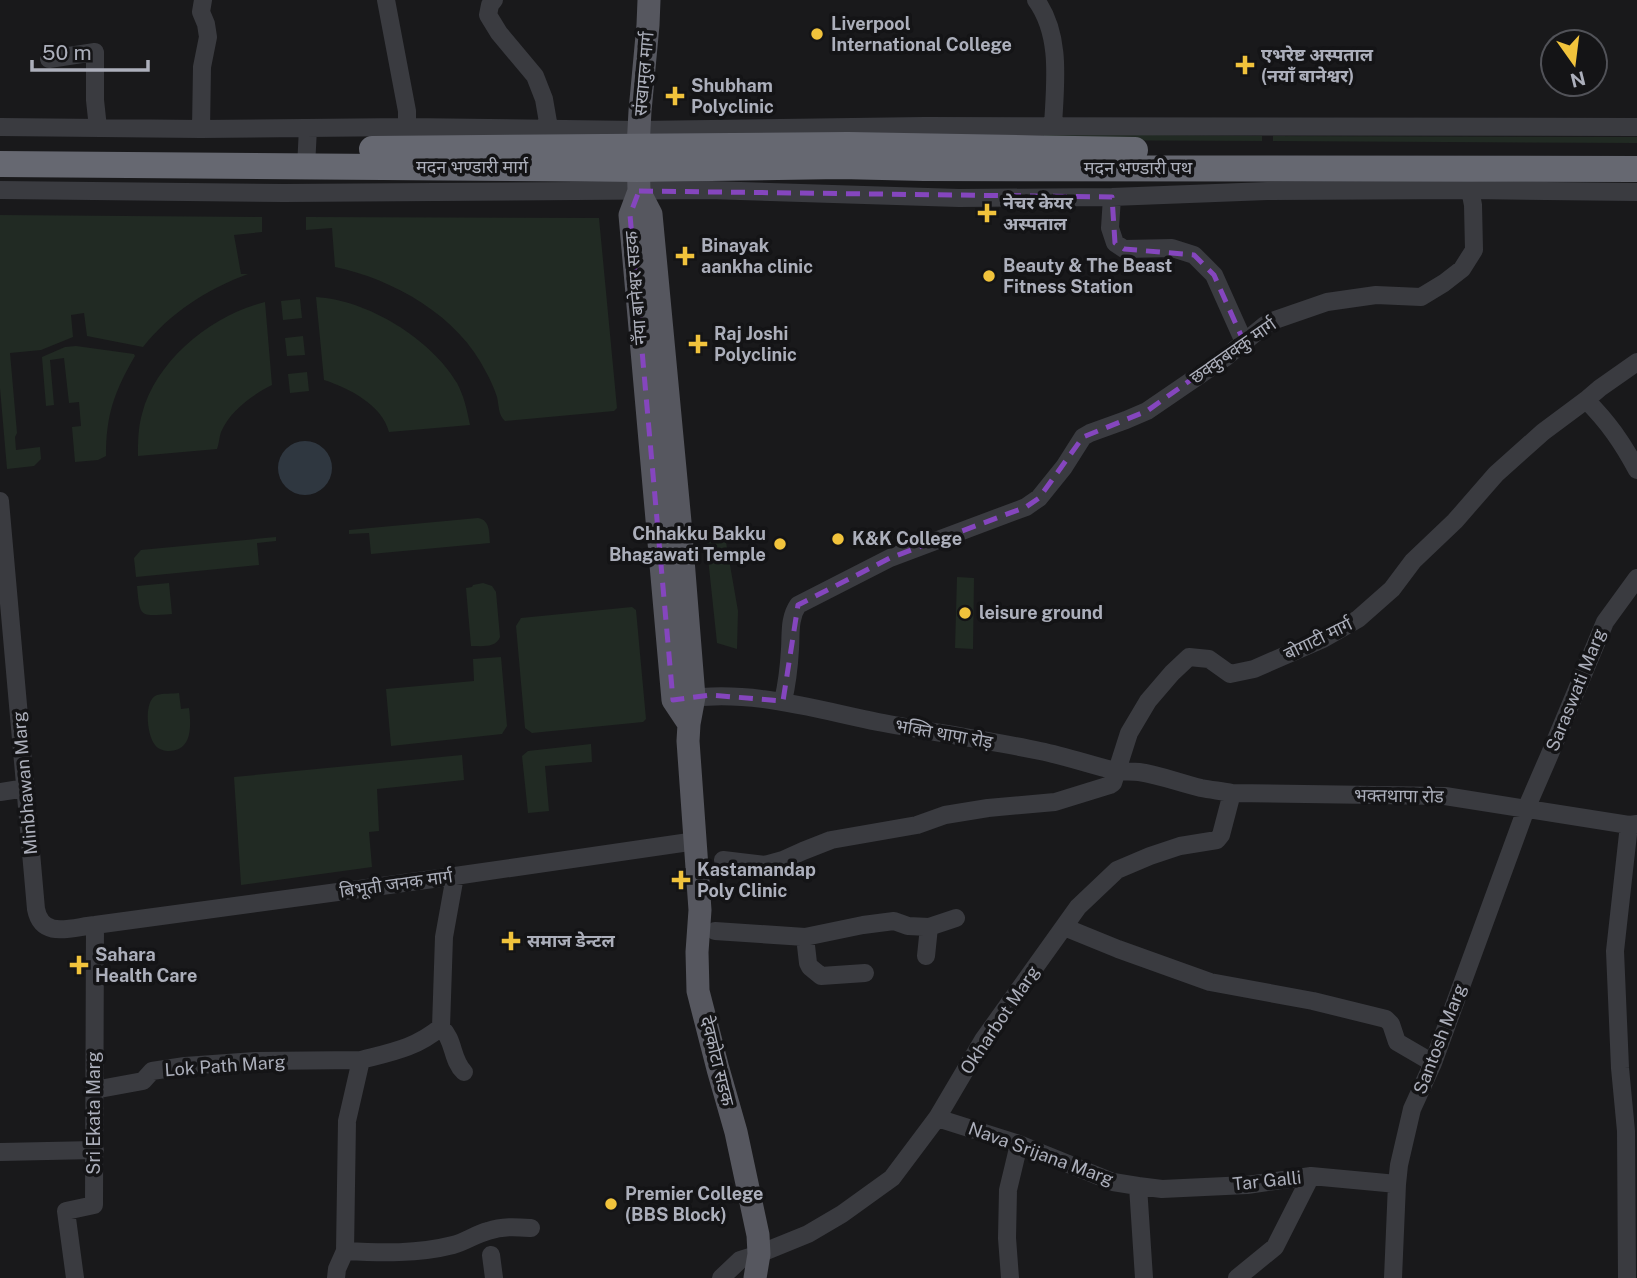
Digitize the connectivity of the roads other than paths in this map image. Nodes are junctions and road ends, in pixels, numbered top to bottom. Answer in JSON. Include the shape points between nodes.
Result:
{"nodes":[{"id":1,"x":204,"y":0,"type":"edge"},
{"id":2,"x":386,"y":0,"type":"edge"},
{"id":3,"x":494,"y":0,"type":"edge"},
{"id":4,"x":649,"y":0,"type":"edge"},
{"id":5,"x":1036,"y":0,"type":"edge"},
{"id":6,"x":49,"y":59,"type":"dead end"},
{"id":7,"x":1053,"y":126,"type":"junction"},
{"id":8,"x":0,"y":127,"type":"edge"},
{"id":9,"x":407,"y":127,"type":"junction"},
{"id":10,"x":1637,"y":127,"type":"edge"},
{"id":11,"x":98,"y":128,"type":"junction"},
{"id":12,"x":548,"y":128,"type":"junction"},
{"id":13,"x":201,"y":129,"type":"junction"},
{"id":14,"x":307,"y":148,"type":"junction"},
{"id":15,"x":0,"y":149,"type":"edge"},
{"id":16,"x":639,"y":159,"type":"junction"},
{"id":17,"x":1635,"y":159,"type":"edge"},
{"id":18,"x":0,"y":164,"type":"edge"},
{"id":19,"x":274,"y":169,"type":"junction"},
{"id":20,"x":0,"y":190,"type":"edge"},
{"id":21,"x":1470,"y":190,"type":"junction"},
{"id":22,"x":1637,"y":192,"type":"edge"},
{"id":23,"x":1112,"y":197,"type":"junction"},
{"id":24,"x":1244,"y":342,"type":"junction"},
{"id":25,"x":1637,"y":362,"type":"edge"},
{"id":26,"x":1586,"y":400,"type":"junction"},
{"id":27,"x":1637,"y":470,"type":"edge"},
{"id":28,"x":0,"y":501,"type":"edge"},
{"id":29,"x":1637,"y":578,"type":"edge"},
{"id":30,"x":683,"y":699,"type":"junction"},
{"id":31,"x":783,"y":701,"type":"junction"},
{"id":32,"x":689,"y":724,"type":"joint"},
{"id":33,"x":1116,"y":771,"type":"junction"},
{"id":34,"x":1160,"y":777,"type":"joint"},
{"id":35,"x":26,"y":788,"type":"junction"},
{"id":36,"x":0,"y":792,"type":"edge"},
{"id":37,"x":1232,"y":793,"type":"junction"},
{"id":38,"x":1526,"y":808,"type":"junction"},
{"id":39,"x":1633,"y":825,"type":"edge"},
{"id":40,"x":696,"y":841,"type":"junction"},
{"id":41,"x":723,"y":860,"type":"dead end"},
{"id":42,"x":455,"y":877,"type":"junction"},
{"id":43,"x":956,"y":918,"type":"dead end"},
{"id":44,"x":95,"y":925,"type":"junction"},
{"id":45,"x":929,"y":926,"type":"junction"},
{"id":46,"x":1064,"y":927,"type":"junction"},
{"id":47,"x":715,"y":931,"type":"dead end"},
{"id":48,"x":805,"y":937,"type":"junction"},
{"id":49,"x":926,"y":956,"type":"dead end"},
{"id":50,"x":865,"y":973,"type":"dead end"},
{"id":51,"x":441,"y":1027,"type":"junction"},
{"id":52,"x":361,"y":1060,"type":"junction"},
{"id":53,"x":1433,"y":1063,"type":"junction"},
{"id":54,"x":464,"y":1072,"type":"dead end"},
{"id":55,"x":94,"y":1090,"type":"junction"},
{"id":56,"x":937,"y":1118,"type":"junction"},
{"id":57,"x":1019,"y":1144,"type":"junction"},
{"id":58,"x":95,"y":1150,"type":"junction"},
{"id":59,"x":0,"y":1152,"type":"edge"},
{"id":60,"x":1311,"y":1176,"type":"junction"},
{"id":61,"x":1397,"y":1184,"type":"junction"},
{"id":62,"x":1138,"y":1186,"type":"junction"},
{"id":63,"x":1632,"y":1209,"type":"edge"},
{"id":64,"x":531,"y":1228,"type":"dead end"},
{"id":65,"x":345,"y":1251,"type":"junction"},
{"id":66,"x":759,"y":1254,"type":"junction"},
{"id":67,"x":491,"y":1255,"type":"dead end"},
{"id":68,"x":75,"y":1278,"type":"edge"},
{"id":69,"x":336,"y":1278,"type":"edge"},
{"id":70,"x":494,"y":1278,"type":"edge"},
{"id":71,"x":721,"y":1278,"type":"edge"},
{"id":72,"x":755,"y":1278,"type":"edge"},
{"id":73,"x":1010,"y":1278,"type":"edge"},
{"id":74,"x":1144,"y":1278,"type":"edge"},
{"id":75,"x":1237,"y":1278,"type":"edge"},
{"id":76,"x":1394,"y":1278,"type":"edge"},
{"id":77,"x":1627,"y":1278,"type":"edge"}],
"edges":[{"from":1,"to":13,"type":"street","via":[[201,12],[208,37],[202,67]]},
{"from":2,"to":9,"type":"street"},
{"from":3,"to":12,"type":"street","via":[[488,15],[535,76]]},
{"from":4,"to":16,"type":"main road","name":"संखामुल मार्ग"},
{"from":5,"to":7,"type":"street","via":[[1048,22],[1055,56]]},
{"from":6,"to":11,"type":"street","via":[[95,52]]},
{"from":7,"to":10,"type":"street"},
{"from":7,"to":16,"type":"street","via":[[925,126]]},
{"from":8,"to":11,"type":"street"},
{"from":9,"to":12,"type":"street"},
{"from":9,"to":14,"type":"street"},
{"from":11,"to":13,"type":"street"},
{"from":12,"to":16,"type":"street"},
{"from":13,"to":14,"type":"street"},
{"from":14,"to":16,"type":"highway","name":"मदन भण्डारी मार्ग"},
{"from":14,"to":19,"type":"highway","name":"मदन भण्डारी मार्ग"},
{"from":15,"to":19,"type":"highway","name":"मदन भण्डारी मार्ग"},
{"from":16,"to":17,"type":"highway","name":"मदन भण्डारी पथ","via":[[924,168]]},
{"from":16,"to":19,"type":"street"},
{"from":16,"to":23,"type":"street","via":[[709,190],[959,198]]},
{"from":16,"to":30,"type":"main road","name":"नँया बानेश्वर सडक","via":[[651,214],[680,522]]},
{"from":18,"to":19,"type":"highway","name":"मदन भण्डारी मार्ग"},
{"from":19,"to":20,"type":"street"},
{"from":21,"to":22,"type":"street"},
{"from":21,"to":23,"type":"street"},
{"from":21,"to":24,"type":"street","name":"छक्कुबक्कु मार्ग","via":[[1474,250],[1462,269],[1444,283],[1421,296],[1376,295],[1327,302],[1275,320]]},
{"from":23,"to":24,"type":"street","via":[[1110,228],[1115,243],[1124,249],[1172,248],[1194,254],[1214,275]]},
{"from":24,"to":31,"type":"street","name":"छक्कुबक्कु मार्ग","via":[[1147,411],[1083,437],[1064,467],[1026,508],[890,558],[798,605],[790,627]]},
{"from":25,"to":26,"type":"street"},
{"from":26,"to":27,"type":"street","via":[[1608,422]]},
{"from":26,"to":33,"type":"street","name":"बोगाटी मार्ग","via":[[1496,474],[1392,589],[1358,619],[1254,669],[1230,674],[1209,659],[1189,657],[1148,701],[1129,733]]},
{"from":28,"to":35,"type":"street","name":"Minbhawan Marg"},
{"from":29,"to":38,"type":"street","name":"Saraswati Marg","via":[[1605,622]]},
{"from":30,"to":31,"type":"street","name":"भक्ति थापा रोड़","via":[[710,695]]},
{"from":30,"to":32,"type":"main road","name":"नँया बानेश्वर सडक"},
{"from":31,"to":33,"type":"street","name":"भक्ति थापा रोड़","via":[[1043,752]]},
{"from":32,"to":40,"type":"main road","name":"देवकोटा सडक"},
{"from":33,"to":34,"type":"street","name":"भक्ति थापा रोड़"},
{"from":33,"to":41,"type":"street","via":[[1110,785],[1055,802],[945,815],[917,825],[831,840],[765,865]]},
{"from":34,"to":37,"type":"street","name":"भक्तथापा रोड"},
{"from":35,"to":36,"type":"street"},
{"from":35,"to":44,"type":"street","name":"Minbhawan Marg","via":[[38,919],[44,927],[55,929]]},
{"from":37,"to":38,"type":"street","name":"भक्तथापा रोड","via":[[1445,796]]},
{"from":37,"to":46,"type":"street","name":"Okharbot Marg","via":[[1217,841],[1180,846],[1117,870]]},
{"from":38,"to":39,"type":"street","name":"भक्तथापा रोड"},
{"from":38,"to":53,"type":"street","name":"Santosh Marg"},
{"from":39,"to":63,"type":"street","via":[[1615,950]]},
{"from":40,"to":42,"type":"street","name":"बिभूती जनक मार्ग"},
{"from":40,"to":66,"type":"main road","name":"देवकोटा सडक","via":[[698,991],[736,1132]]},
{"from":42,"to":44,"type":"street","name":"बिभूती जनक मार्ग"},
{"from":42,"to":51,"type":"street","via":[[444,937]]},
{"from":43,"to":45,"type":"street"},
{"from":44,"to":55,"type":"street","name":"Sri Ekata Marg"},
{"from":45,"to":48,"type":"street","via":[[894,921]]},
{"from":45,"to":49,"type":"street"},
{"from":46,"to":53,"type":"street","via":[[1210,982],[1386,1019],[1396,1042]]},
{"from":46,"to":56,"type":"street","name":"Okharbot Marg","via":[[983,1040]]},
{"from":47,"to":48,"type":"street"},
{"from":48,"to":50,"type":"street","via":[[808,963],[821,976]]},
{"from":51,"to":52,"type":"street","name":"Lok Path Marg","via":[[414,1045]]},
{"from":51,"to":54,"type":"street"},
{"from":52,"to":55,"type":"street","name":"Lok Path Marg","via":[[185,1066],[152,1071],[143,1082]]},
{"from":52,"to":65,"type":"street","via":[[347,1121]]},
{"from":53,"to":61,"type":"street","name":"Santosh Marg","via":[[1412,1109]]},
{"from":55,"to":58,"type":"street","name":"Sri Ekata Marg"},
{"from":56,"to":57,"type":"street","name":"Nava Srijana Marg"},
{"from":56,"to":66,"type":"street","name":"Okharbot Marg","via":[[892,1178],[808,1234]]},
{"from":57,"to":62,"type":"street","name":"Nava Srijana Marg","via":[[1113,1182]]},
{"from":57,"to":73,"type":"street","via":[[1008,1191]]},
{"from":58,"to":59,"type":"street"},
{"from":58,"to":68,"type":"street","name":"Sri Ekata Marg","via":[[94,1206],[66,1210]]},
{"from":60,"to":61,"type":"street","name":"Tar Galli"},
{"from":60,"to":62,"type":"street","name":"Tar Galli","via":[[1235,1185]]},
{"from":60,"to":75,"type":"street","via":[[1275,1247]]},
{"from":61,"to":76,"type":"street","name":"Santosh Marg"},
{"from":62,"to":74,"type":"street","name":"Nava Srijana Marg"},
{"from":63,"to":77,"type":"street"},
{"from":64,"to":65,"type":"street","via":[[507,1226],[434,1249],[387,1254]]},
{"from":65,"to":69,"type":"street"},
{"from":66,"to":71,"type":"street","name":"Okharbot Marg","via":[[740,1260]]},
{"from":66,"to":72,"type":"main road","name":"देवकोटा सडक"},
{"from":67,"to":70,"type":"street"}]}
